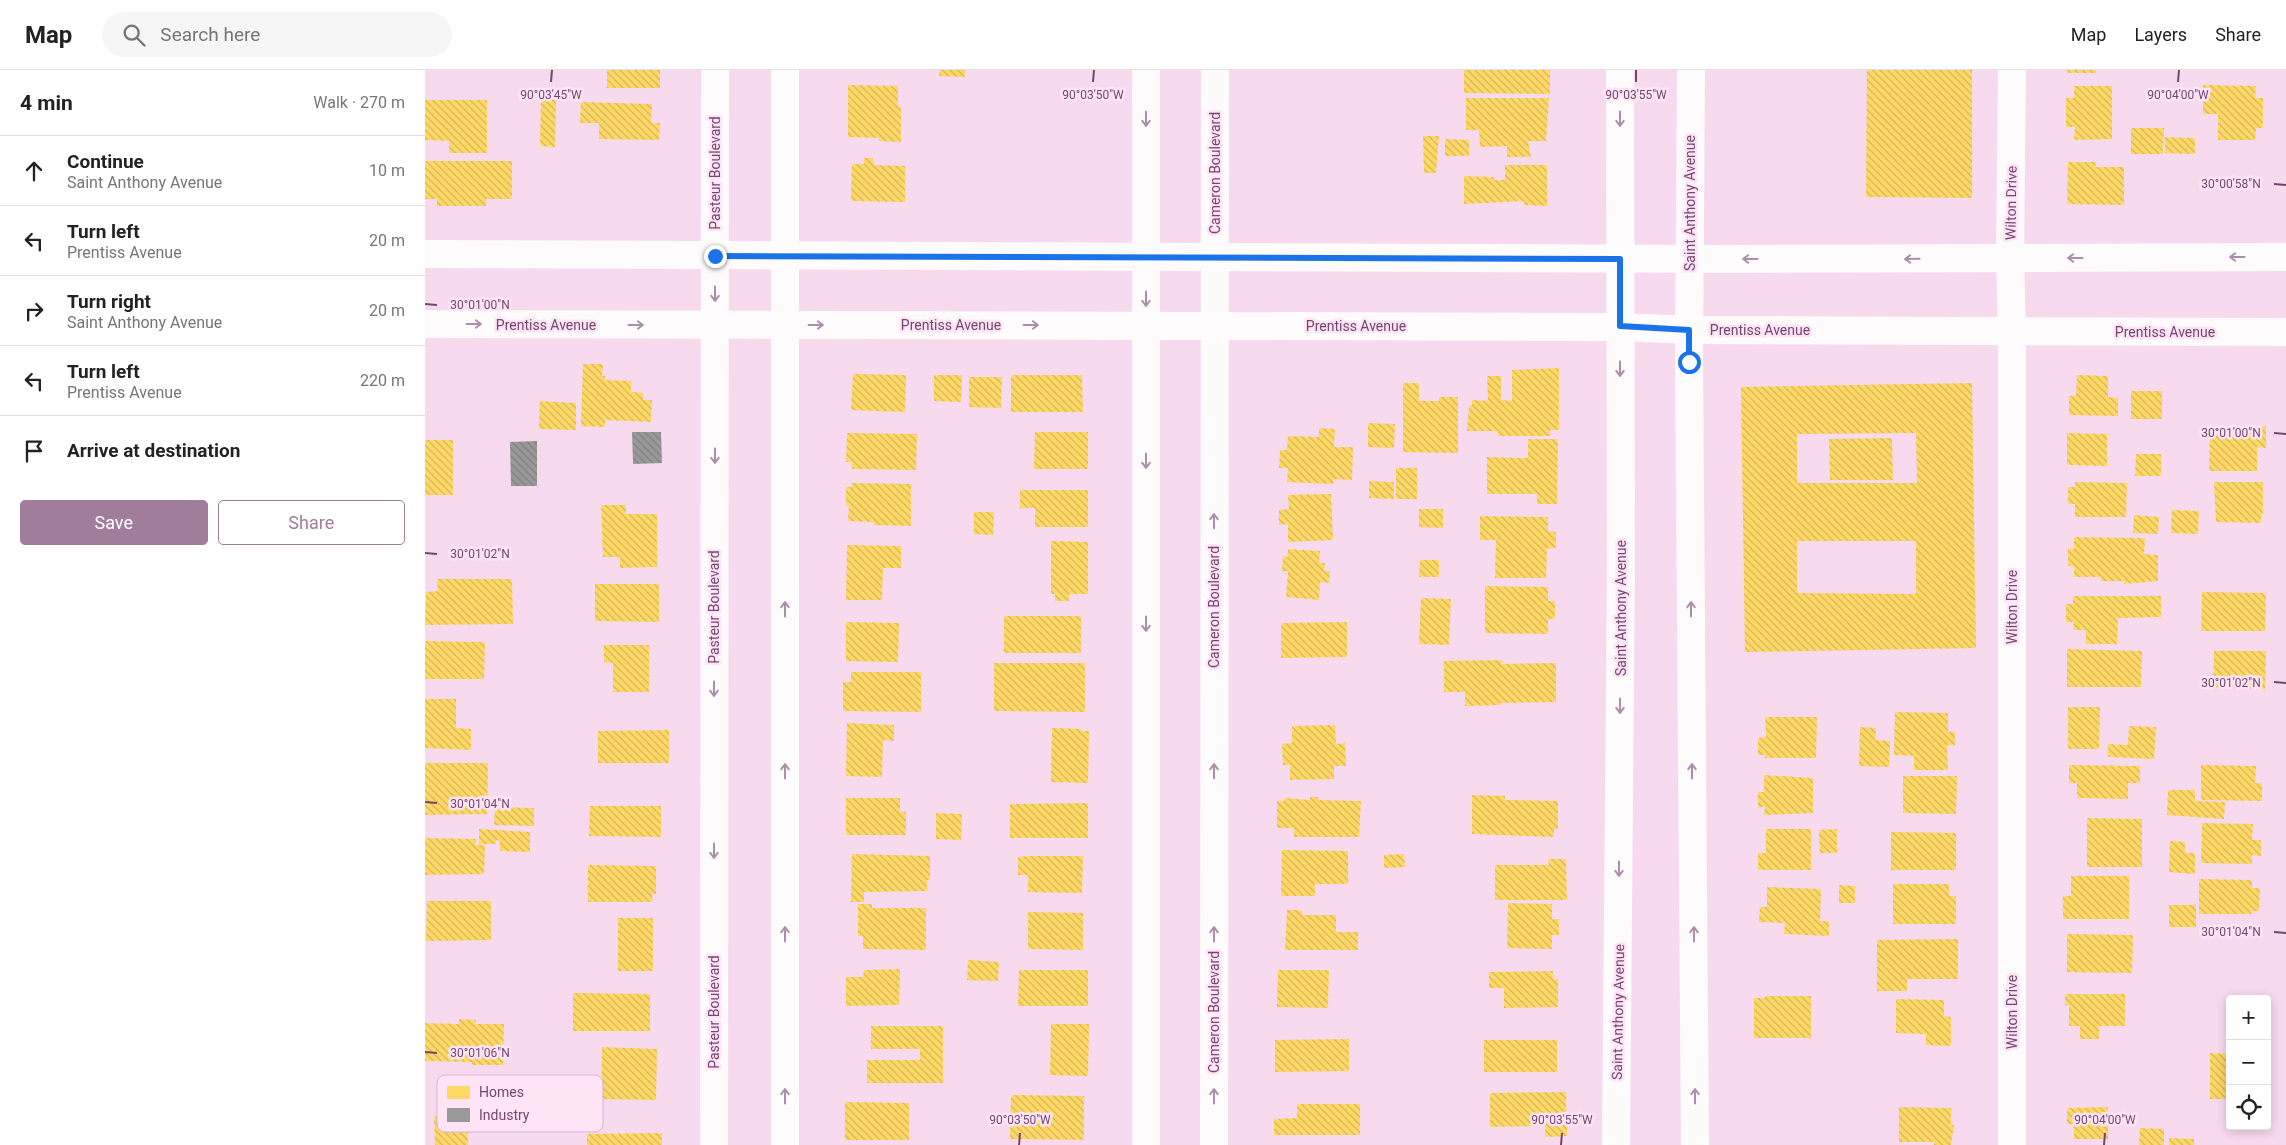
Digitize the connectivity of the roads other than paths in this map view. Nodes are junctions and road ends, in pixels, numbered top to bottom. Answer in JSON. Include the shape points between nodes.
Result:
{"nodes":[{"id":1,"x":715,"y":70,"type":"edge"},
{"id":2,"x":785,"y":70,"type":"edge"},
{"id":3,"x":1146,"y":70,"type":"edge"},
{"id":4,"x":1215,"y":70,"type":"edge"},
{"id":5,"x":1620,"y":70,"type":"edge"},
{"id":6,"x":1691,"y":70,"type":"edge"},
{"id":7,"x":2012,"y":70,"type":"edge"},
{"id":8,"x":425,"y":254,"type":"edge"},
{"id":9,"x":715,"y":256,"type":"junction"},
{"id":10,"x":785,"y":256,"type":"junction"},
{"id":11,"x":1146,"y":257,"type":"junction"},
{"id":12,"x":1215,"y":257,"type":"junction"},
{"id":13,"x":2286,"y":257,"type":"edge"},
{"id":14,"x":2010,"y":258,"type":"junction"},
{"id":15,"x":1620,"y":259,"type":"junction"},
{"id":16,"x":1690,"y":259,"type":"junction"},
{"id":17,"x":425,"y":324,"type":"edge"},
{"id":18,"x":715,"y":325,"type":"junction"},
{"id":19,"x":785,"y":325,"type":"junction"},
{"id":20,"x":1146,"y":326,"type":"junction"},
{"id":21,"x":1214,"y":326,"type":"junction"},
{"id":22,"x":1620,"y":326,"type":"junction"},
{"id":23,"x":1689,"y":330,"type":"junction"},
{"id":24,"x":2012,"y":332,"type":"junction"},
{"id":25,"x":2286,"y":332,"type":"edge"},
{"id":26,"x":713,"y":1145,"type":"edge"},
{"id":27,"x":785,"y":1145,"type":"edge"},
{"id":28,"x":1146,"y":1145,"type":"edge"},
{"id":29,"x":1213,"y":1145,"type":"edge"},
{"id":30,"x":1616,"y":1145,"type":"edge"},
{"id":31,"x":1695,"y":1145,"type":"edge"},
{"id":32,"x":2012,"y":1145,"type":"edge"}],
"edges":[{"from":1,"to":9,"type":"street","name":"Pasteur Boulevard"},
{"from":2,"to":10,"type":"street"},
{"from":3,"to":11,"type":"street","one_way":true},
{"from":4,"to":12,"type":"street","name":"Cameron Boulevard"},
{"from":5,"to":15,"type":"street","name":"Saint Anthony Avenue","one_way":true},
{"from":6,"to":16,"type":"street","name":"Saint Anthony Avenue"},
{"from":7,"to":14,"type":"street","name":"Wilton Drive"},
{"from":8,"to":9,"type":"street"},
{"from":9,"to":10,"type":"street"},
{"from":9,"to":18,"type":"street","name":"Pasteur Boulevard","one_way":true},
{"from":10,"to":11,"type":"street"},
{"from":10,"to":19,"type":"street"},
{"from":11,"to":12,"type":"street"},
{"from":11,"to":20,"type":"street","one_way":true},
{"from":12,"to":15,"type":"street"},
{"from":12,"to":21,"type":"street","name":"Cameron Boulevard"},
{"from":13,"to":14,"type":"street","one_way":true},
{"from":14,"to":16,"type":"street","one_way":true},
{"from":14,"to":24,"type":"street","name":"Wilton Drive"},
{"from":15,"to":16,"type":"street"},
{"from":15,"to":22,"type":"street","name":"Saint Anthony Avenue"},
{"from":16,"to":23,"type":"street","name":"Saint Anthony Avenue"},
{"from":17,"to":18,"type":"street","name":"Prentiss Avenue","one_way":true},
{"from":18,"to":19,"type":"street","name":"Prentiss Avenue"},
{"from":18,"to":26,"type":"street","name":"Pasteur Boulevard","one_way":true},
{"from":19,"to":20,"type":"street","name":"Prentiss Avenue","one_way":true},
{"from":27,"to":19,"type":"street","one_way":true},
{"from":20,"to":21,"type":"street","name":"Prentiss Avenue"},
{"from":20,"to":28,"type":"street","one_way":true},
{"from":21,"to":22,"type":"street","name":"Prentiss Avenue"},
{"from":29,"to":21,"type":"street","name":"Cameron Boulevard","one_way":true},
{"from":22,"to":23,"type":"street","name":"Prentiss Avenue"},
{"from":22,"to":30,"type":"street","name":"Saint Anthony Avenue","one_way":true},
{"from":23,"to":24,"type":"street","name":"Prentiss Avenue"},
{"from":31,"to":23,"type":"street","name":"Saint Anthony Avenue","one_way":true},
{"from":24,"to":25,"type":"street","name":"Prentiss Avenue"},
{"from":24,"to":32,"type":"street","name":"Wilton Drive"}]}
